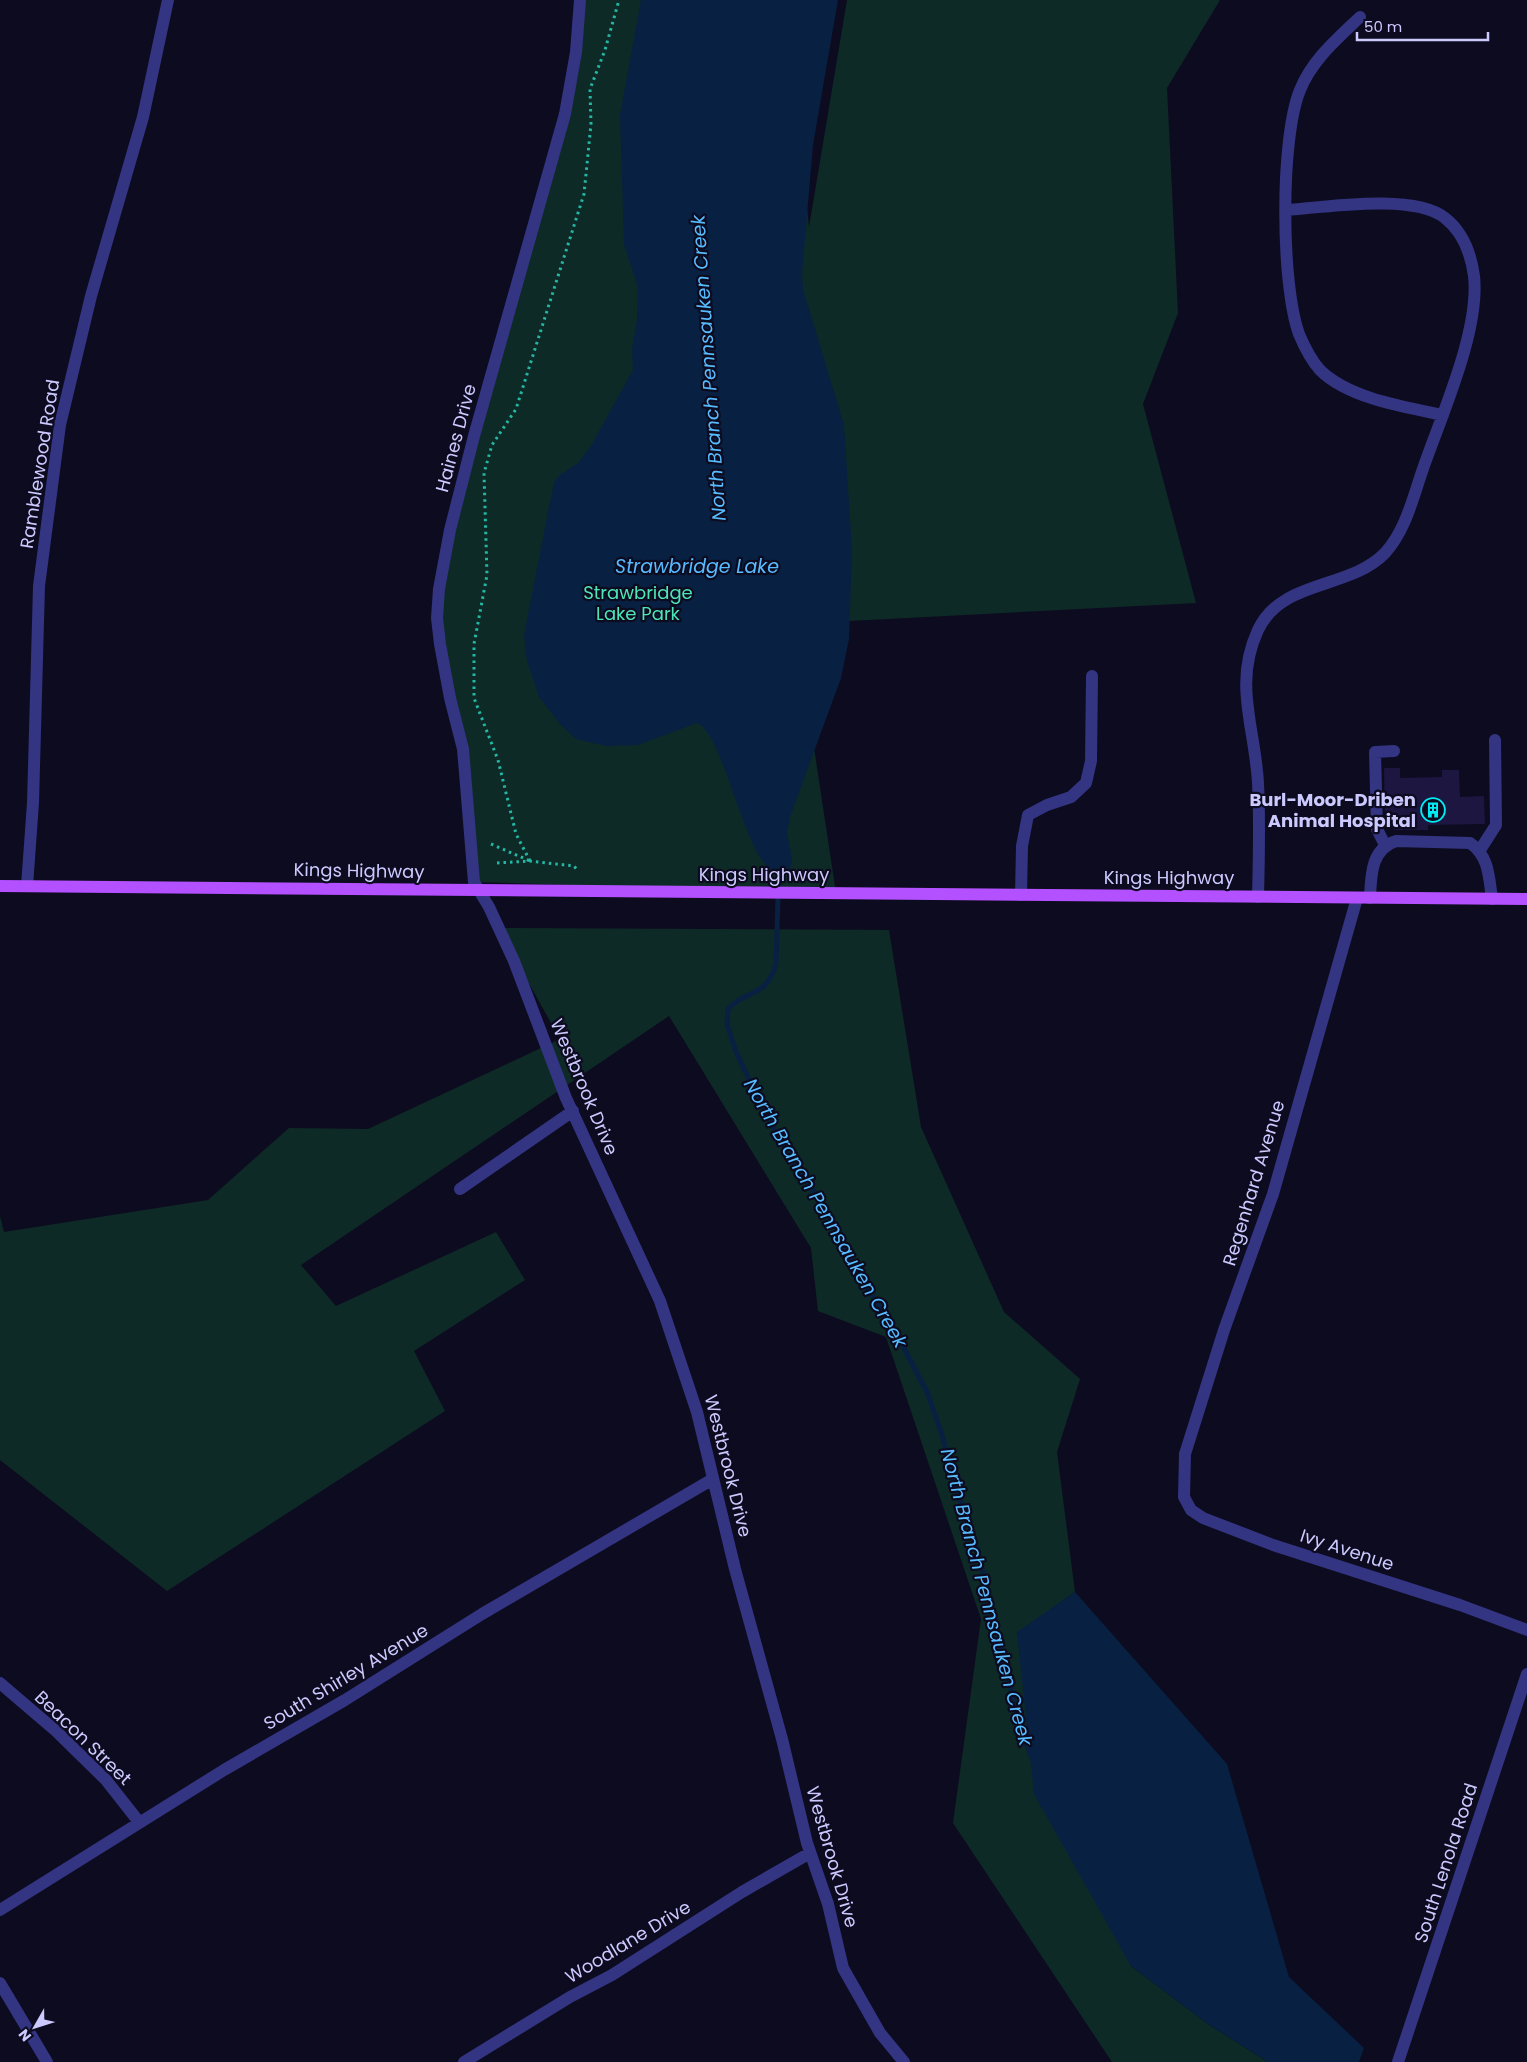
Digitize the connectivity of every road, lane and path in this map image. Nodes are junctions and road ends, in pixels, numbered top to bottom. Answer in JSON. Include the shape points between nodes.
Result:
{"nodes":[{"id":1,"x":168,"y":0,"type":"edge"},
{"id":2,"x":580,"y":0,"type":"edge"},
{"id":3,"x":619,"y":0,"type":"edge"},
{"id":4,"x":1360,"y":17,"type":"dead end"},
{"id":5,"x":1287,"y":210,"type":"junction"},
{"id":6,"x":1443,"y":415,"type":"junction"},
{"id":7,"x":1092,"y":676,"type":"dead end"},
{"id":8,"x":1495,"y":740,"type":"dead end"},
{"id":9,"x":1394,"y":751,"type":"dead end"},
{"id":10,"x":491,"y":844,"type":"dead end"},
{"id":11,"x":1385,"y":845,"type":"junction"},
{"id":12,"x":1480,"y":850,"type":"junction"},
{"id":13,"x":530,"y":861,"type":"junction"},
{"id":14,"x":497,"y":863,"type":"dead end"},
{"id":15,"x":578,"y":871,"type":"dead end"},
{"id":16,"x":0,"y":886,"type":"edge"},
{"id":17,"x":27,"y":886,"type":"junction"},
{"id":18,"x":478,"y":890,"type":"junction"},
{"id":19,"x":1021,"y":894,"type":"junction"},
{"id":20,"x":1258,"y":896,"type":"junction"},
{"id":21,"x":1364,"y":898,"type":"junction"},
{"id":22,"x":1492,"y":898,"type":"junction"},
{"id":23,"x":1527,"y":899,"type":"edge"},
{"id":24,"x":573,"y":1111,"type":"junction"},
{"id":25,"x":460,"y":1189,"type":"dead end"},
{"id":26,"x":1184,"y":1478,"type":"joint"},
{"id":27,"x":713,"y":1479,"type":"junction"},
{"id":28,"x":1527,"y":1630,"type":"edge"},
{"id":29,"x":1527,"y":1674,"type":"edge"},
{"id":30,"x":0,"y":1683,"type":"edge"},
{"id":31,"x":138,"y":1822,"type":"junction"},
{"id":32,"x":810,"y":1853,"type":"junction"},
{"id":33,"x":0,"y":1910,"type":"edge"},
{"id":34,"x":0,"y":1983,"type":"edge"},
{"id":35,"x":46,"y":2062,"type":"edge"},
{"id":36,"x":464,"y":2062,"type":"edge"},
{"id":37,"x":904,"y":2062,"type":"edge"},
{"id":38,"x":1398,"y":2062,"type":"edge"}],
"edges":[{"from":1,"to":17,"type":"street","name":"Ramblewood Road","via":[[144,117],[85,320],[60,425],[39,586],[33,803]]},
{"from":2,"to":18,"type":"street","name":"Haines Drive","via":[[566,114],[474,436],[439,589],[440,644],[463,749],[474,882]]},
{"from":3,"to":13,"type":"path","via":[[590,89],[591,124],[584,194],[516,409],[492,446],[484,473],[487,575],[474,644],[474,698],[498,760],[516,834]]},
{"from":4,"to":5,"type":"street","via":[[1319,57],[1300,89],[1289,130]]},
{"from":5,"to":6,"type":"street","via":[[1288,266],[1294,313],[1307,352],[1318,368],[1347,389]]},
{"from":5,"to":6,"type":"street","via":[[1362,204],[1416,207],[1444,217],[1461,236],[1468,248],[1474,277],[1473,309]]},
{"from":6,"to":20,"type":"street","via":[[1406,519],[1385,552],[1352,575],[1280,603],[1265,616],[1257,632],[1246,667],[1245,686],[1258,782]]},
{"from":7,"to":19,"type":"street","via":[[1091,761],[1086,783],[1072,797],[1047,805],[1028,816],[1022,846]]},
{"from":8,"to":12,"type":"street","via":[[1496,825]]},
{"from":9,"to":11,"type":"street","via":[[1376,752],[1377,829]]},
{"from":10,"to":13,"type":"path"},
{"from":11,"to":12,"type":"street","via":[[1396,841],[1470,843]]},
{"from":11,"to":21,"type":"street","name":"Regenhard Avenue","via":[[1378,854]]},
{"from":12,"to":22,"type":"street","via":[[1486,860]]},
{"from":13,"to":14,"type":"path"},
{"from":13,"to":15,"type":"path","via":[[574,866]]},
{"from":16,"to":17,"type":"main road","name":"Kings Highway"},
{"from":17,"to":18,"type":"main road","name":"Kings Highway"},
{"from":18,"to":19,"type":"main road","name":"Kings Highway"},
{"from":18,"to":24,"type":"street","name":"Westbrook Drive","via":[[514,961]]},
{"from":19,"to":20,"type":"main road","name":"Kings Highway"},
{"from":20,"to":21,"type":"main road","name":"Kings Highway"},
{"from":21,"to":22,"type":"main road","name":"Kings Highway"},
{"from":21,"to":26,"type":"street","name":"Regenhard Avenue","via":[[1272,1194],[1185,1454]]},
{"from":22,"to":23,"type":"main road","name":"Kings Highway"},
{"from":24,"to":25,"type":"street"},
{"from":24,"to":27,"type":"street","name":"Westbrook Drive","via":[[660,1301],[693,1396]]},
{"from":26,"to":28,"type":"street","name":"Ivy Avenue","via":[[1184,1497],[1191,1510],[1203,1518]]},
{"from":27,"to":31,"type":"street","name":"South Shirley Avenue"},
{"from":27,"to":32,"type":"street","name":"Westbrook Drive"},
{"from":29,"to":38,"type":"street","name":"South Lenola Road"},
{"from":30,"to":31,"type":"street","name":"Beacon Street","via":[[106,1780]]},
{"from":31,"to":33,"type":"street","name":"South Shirley Avenue"},
{"from":32,"to":36,"type":"street","name":"Woodlane Drive"},
{"from":32,"to":37,"type":"street","name":"Westbrook Drive","via":[[828,1904],[843,1968],[880,2034]]},
{"from":34,"to":35,"type":"street"}]}
